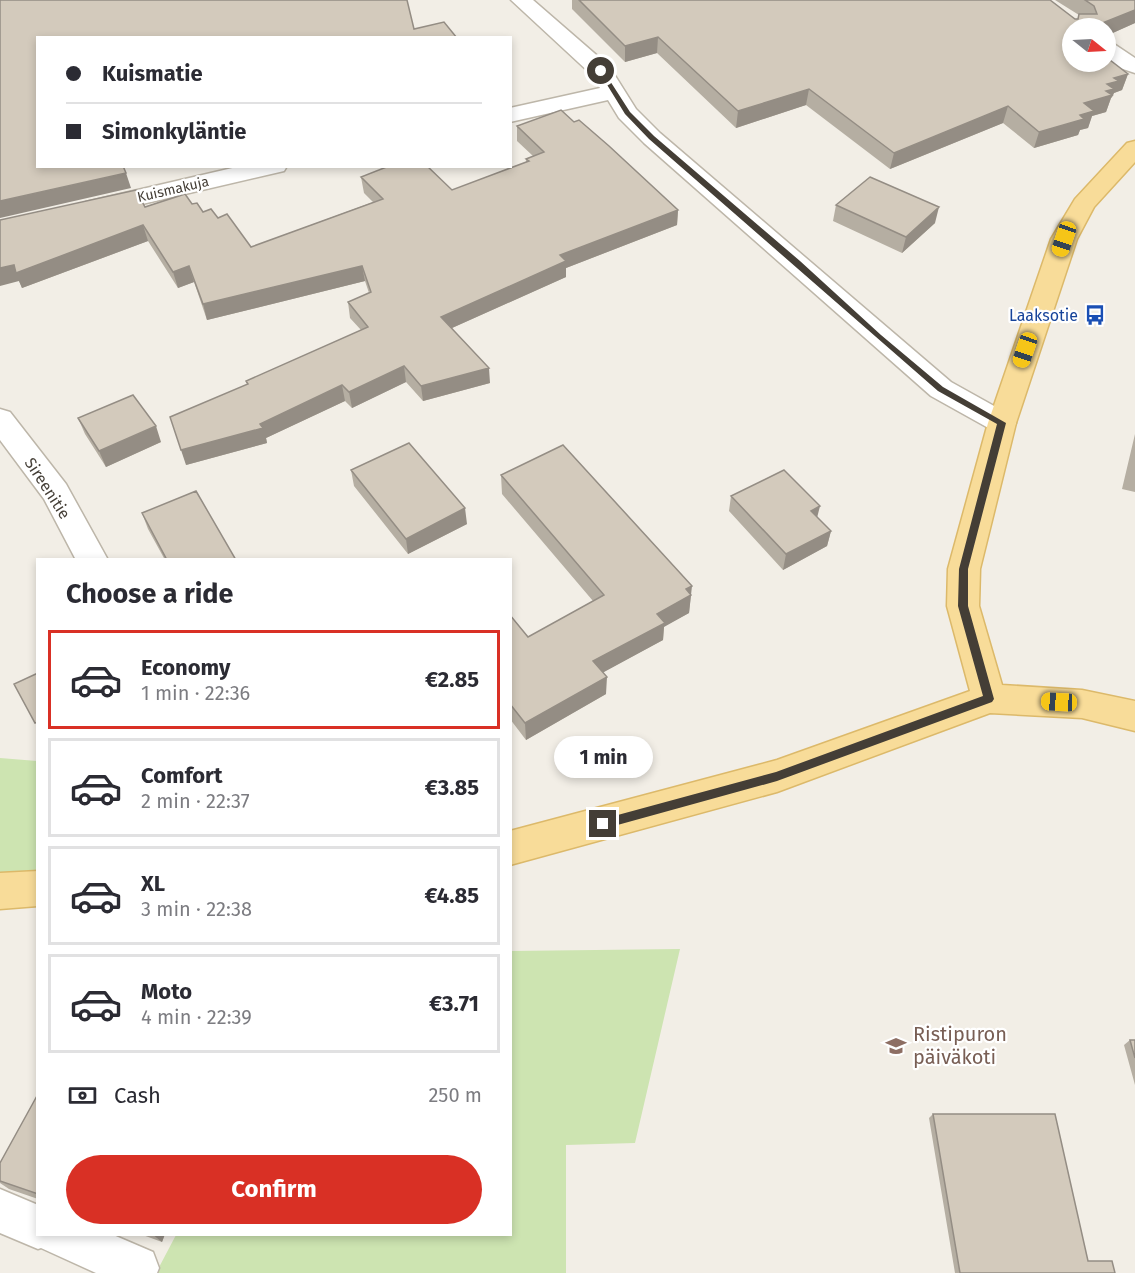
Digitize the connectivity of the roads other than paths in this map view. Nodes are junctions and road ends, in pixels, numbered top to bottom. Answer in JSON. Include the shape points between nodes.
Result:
{"nodes":[{"id":1,"x":521,"y":0,"type":"edge"},
{"id":2,"x":1116,"y":56,"type":"edge"},
{"id":3,"x":1135,"y":66,"type":"edge"},
{"id":4,"x":613,"y":93,"type":"junction"},
{"id":5,"x":512,"y":114,"type":"edge"},
{"id":6,"x":1135,"y":148,"type":"edge"},
{"id":7,"x":266,"y":168,"type":"edge"},
{"id":8,"x":67,"y":213,"type":"edge"},
{"id":9,"x":0,"y":418,"type":"edge"},
{"id":10,"x":1002,"y":423,"type":"junction"},
{"id":11,"x":91,"y":558,"type":"edge"},
{"id":12,"x":989,"y":699,"type":"junction"},
{"id":13,"x":1135,"y":716,"type":"edge"},
{"id":14,"x":512,"y":848,"type":"edge"},
{"id":15,"x":36,"y":888,"type":"edge"},
{"id":16,"x":0,"y":891,"type":"edge"},
{"id":17,"x":0,"y":1211,"type":"edge"},
{"id":18,"x":36,"y":1226,"type":"edge"},
{"id":19,"x":62,"y":1236,"type":"edge"},
{"id":20,"x":137,"y":1268,"type":"dead end"}],
"edges":[{"from":1,"to":4,"type":"street","via":[[601,71]]},
{"from":2,"to":3,"type":"street"},
{"from":4,"to":5,"type":"street"},
{"from":4,"to":10,"type":"street","via":[[652,138],[895,351],[940,389]]},
{"from":6,"to":10,"type":"main road","via":[[1084,204],[1064,239]]},
{"from":7,"to":8,"type":"street","name":"Kuismakuja"},
{"from":9,"to":11,"type":"street","name":"Sireenitie","via":[[56,492]]},
{"from":10,"to":12,"type":"main road","via":[[963,569],[963,606]]},
{"from":12,"to":13,"type":"main road","via":[[1082,704]]},
{"from":12,"to":14,"type":"main road","via":[[777,776]]},
{"from":15,"to":16,"type":"main road"},
{"from":17,"to":18,"type":"street"},
{"from":19,"to":20,"type":"street"}]}
